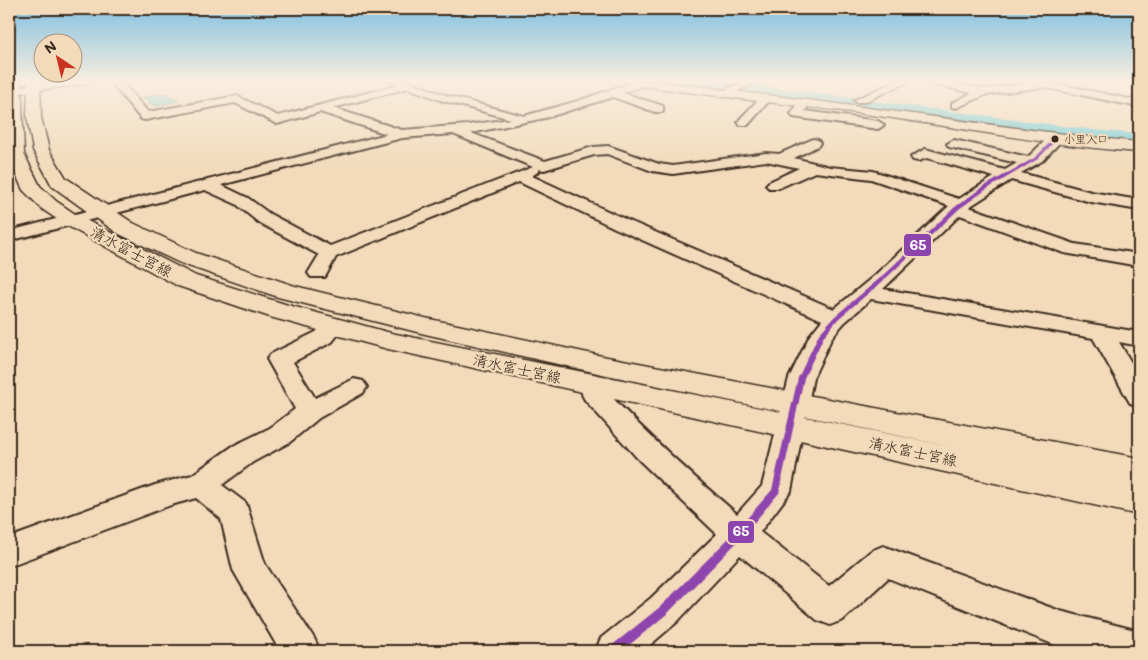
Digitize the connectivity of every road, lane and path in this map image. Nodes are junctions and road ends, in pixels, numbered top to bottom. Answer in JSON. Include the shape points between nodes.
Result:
{"nodes":[{"id":1,"x":18,"y":111,"type":"edge"},
{"id":2,"x":31,"y":111,"type":"edge"},
{"id":3,"x":141,"y":111,"type":"edge"},
{"id":4,"x":173,"y":111,"type":"edge"},
{"id":5,"x":259,"y":111,"type":"edge"},
{"id":6,"x":310,"y":111,"type":"edge"},
{"id":7,"x":329,"y":111,"type":"edge"},
{"id":8,"x":492,"y":111,"type":"edge"},
{"id":9,"x":551,"y":111,"type":"edge"},
{"id":10,"x":754,"y":111,"type":"edge"},
{"id":11,"x":799,"y":111,"type":"edge"},
{"id":12,"x":860,"y":111,"type":"edge"},
{"id":13,"x":523,"y":119,"type":"junction"},
{"id":14,"x":744,"y":122,"type":"dead end"},
{"id":15,"x":878,"y":125,"type":"dead end"},
{"id":16,"x":450,"y":129,"type":"junction"},
{"id":17,"x":401,"y":134,"type":"junction"},
{"id":18,"x":1055,"y":138,"type":"junction"},
{"id":19,"x":813,"y":143,"type":"dead end"},
{"id":20,"x":954,"y":144,"type":"dead end"},
{"id":21,"x":1139,"y":147,"type":"edge"},
{"id":22,"x":12,"y":154,"type":"edge"},
{"id":23,"x":918,"y":158,"type":"dead end"},
{"id":24,"x":781,"y":159,"type":"junction"},
{"id":25,"x":1030,"y":162,"type":"junction"},
{"id":26,"x":544,"y":166,"type":"junction"},
{"id":27,"x":811,"y":168,"type":"junction"},
{"id":28,"x":1010,"y":175,"type":"junction"},
{"id":29,"x":520,"y":176,"type":"junction"},
{"id":30,"x":206,"y":184,"type":"junction"},
{"id":31,"x":774,"y":185,"type":"dead end"},
{"id":32,"x":1139,"y":205,"type":"edge"},
{"id":33,"x":960,"y":207,"type":"junction"},
{"id":34,"x":103,"y":212,"type":"junction"},
{"id":35,"x":71,"y":220,"type":"junction"},
{"id":36,"x":9,"y":236,"type":"edge"},
{"id":37,"x":329,"y":253,"type":"junction"},
{"id":38,"x":1139,"y":260,"type":"edge"},
{"id":39,"x":318,"y":273,"type":"dead end"},
{"id":40,"x":866,"y":292,"type":"junction"},
{"id":41,"x":836,"y":318,"type":"junction"},
{"id":42,"x":333,"y":327,"type":"junction"},
{"id":43,"x":1102,"y":333,"type":"junction"},
{"id":44,"x":1139,"y":339,"type":"edge"},
{"id":45,"x":594,"y":385,"type":"junction"},
{"id":46,"x":354,"y":387,"type":"dead end"},
{"id":47,"x":1139,"y":397,"type":"edge"},
{"id":48,"x":310,"y":412,"type":"junction"},
{"id":49,"x":794,"y":414,"type":"junction"},
{"id":50,"x":1139,"y":472,"type":"edge"},
{"id":51,"x":201,"y":485,"type":"junction"},
{"id":52,"x":1139,"y":500,"type":"edge"},
{"id":53,"x":738,"y":535,"type":"junction"},
{"id":54,"x":9,"y":552,"type":"edge"},
{"id":55,"x":1139,"y":650,"type":"edge"},
{"id":56,"x":301,"y":651,"type":"edge"},
{"id":57,"x":614,"y":651,"type":"edge"}],
"edges":[{"from":1,"to":22,"type":"main road","name":"清水富士宮線"},
{"from":2,"to":34,"type":"main road","name":"清水富士宮線","via":[[41,150],[59,182]]},
{"from":3,"to":4,"type":"street","via":[[145,116]]},
{"from":5,"to":6,"type":"street","via":[[277,120]]},
{"from":7,"to":17,"type":"street"},
{"from":8,"to":13,"type":"street"},
{"from":9,"to":13,"type":"street"},
{"from":10,"to":14,"type":"street"},
{"from":11,"to":15,"type":"street","via":[[797,114]]},
{"from":12,"to":18,"type":"main road"},
{"from":13,"to":16,"type":"street","via":[[477,128]]},
{"from":16,"to":17,"type":"street"},
{"from":16,"to":26,"type":"street"},
{"from":17,"to":30,"type":"street"},
{"from":18,"to":21,"type":"main road"},
{"from":18,"to":25,"type":"street"},
{"from":19,"to":24,"type":"street"},
{"from":20,"to":25,"type":"street"},
{"from":22,"to":35,"type":"main road","name":"清水富士宮線","via":[[33,190]]},
{"from":23,"to":28,"type":"street","via":[[925,153]]},
{"from":24,"to":26,"type":"street","via":[[766,157],[673,170],[657,168],[608,150],[593,151]]},
{"from":24,"to":27,"type":"street"},
{"from":25,"to":28,"type":"street"},
{"from":26,"to":29,"type":"street"},
{"from":27,"to":31,"type":"street"},
{"from":27,"to":33,"type":"street","via":[[873,175]]},
{"from":28,"to":32,"type":"street","via":[[1108,202]]},
{"from":28,"to":33,"type":"street","via":[[985,188]]},
{"from":29,"to":37,"type":"street"},
{"from":29,"to":41,"type":"street"},
{"from":30,"to":34,"type":"street"},
{"from":30,"to":37,"type":"street","via":[[242,201],[264,218]]},
{"from":33,"to":38,"type":"street","via":[[1071,249]]},
{"from":33,"to":40,"type":"street"},
{"from":34,"to":35,"type":"street"},
{"from":34,"to":49,"type":"main road","name":"清水富士宮線","via":[[125,228],[188,258],[287,292],[602,365]]},
{"from":35,"to":36,"type":"street"},
{"from":35,"to":42,"type":"main road","name":"清水富士宮線","via":[[187,281]]},
{"from":37,"to":39,"type":"street"},
{"from":40,"to":41,"type":"street"},
{"from":40,"to":43,"type":"street"},
{"from":41,"to":49,"type":"street","via":[[821,335],[801,378]]},
{"from":42,"to":45,"type":"main road","name":"清水富士宮線"},
{"from":42,"to":48,"type":"street","via":[[324,337],[279,359]]},
{"from":43,"to":44,"type":"street"},
{"from":43,"to":47,"type":"street"},
{"from":45,"to":49,"type":"main road","name":"清水富士宮線"},
{"from":45,"to":53,"type":"street","via":[[594,394],[616,420],[667,472]]},
{"from":46,"to":48,"type":"street"},
{"from":48,"to":51,"type":"street"},
{"from":49,"to":50,"type":"main road","name":"清水富士宮線"},
{"from":49,"to":52,"type":"main road","name":"清水富士宮線"},
{"from":49,"to":53,"type":"street","via":[[776,491]]},
{"from":51,"to":54,"type":"street","via":[[166,494]]},
{"from":51,"to":56,"type":"street","via":[[235,512],[250,570]]},
{"from":53,"to":55,"type":"street","via":[[830,608],[883,561],[1060,629]]},
{"from":53,"to":57,"type":"street","via":[[664,610]]}]}
